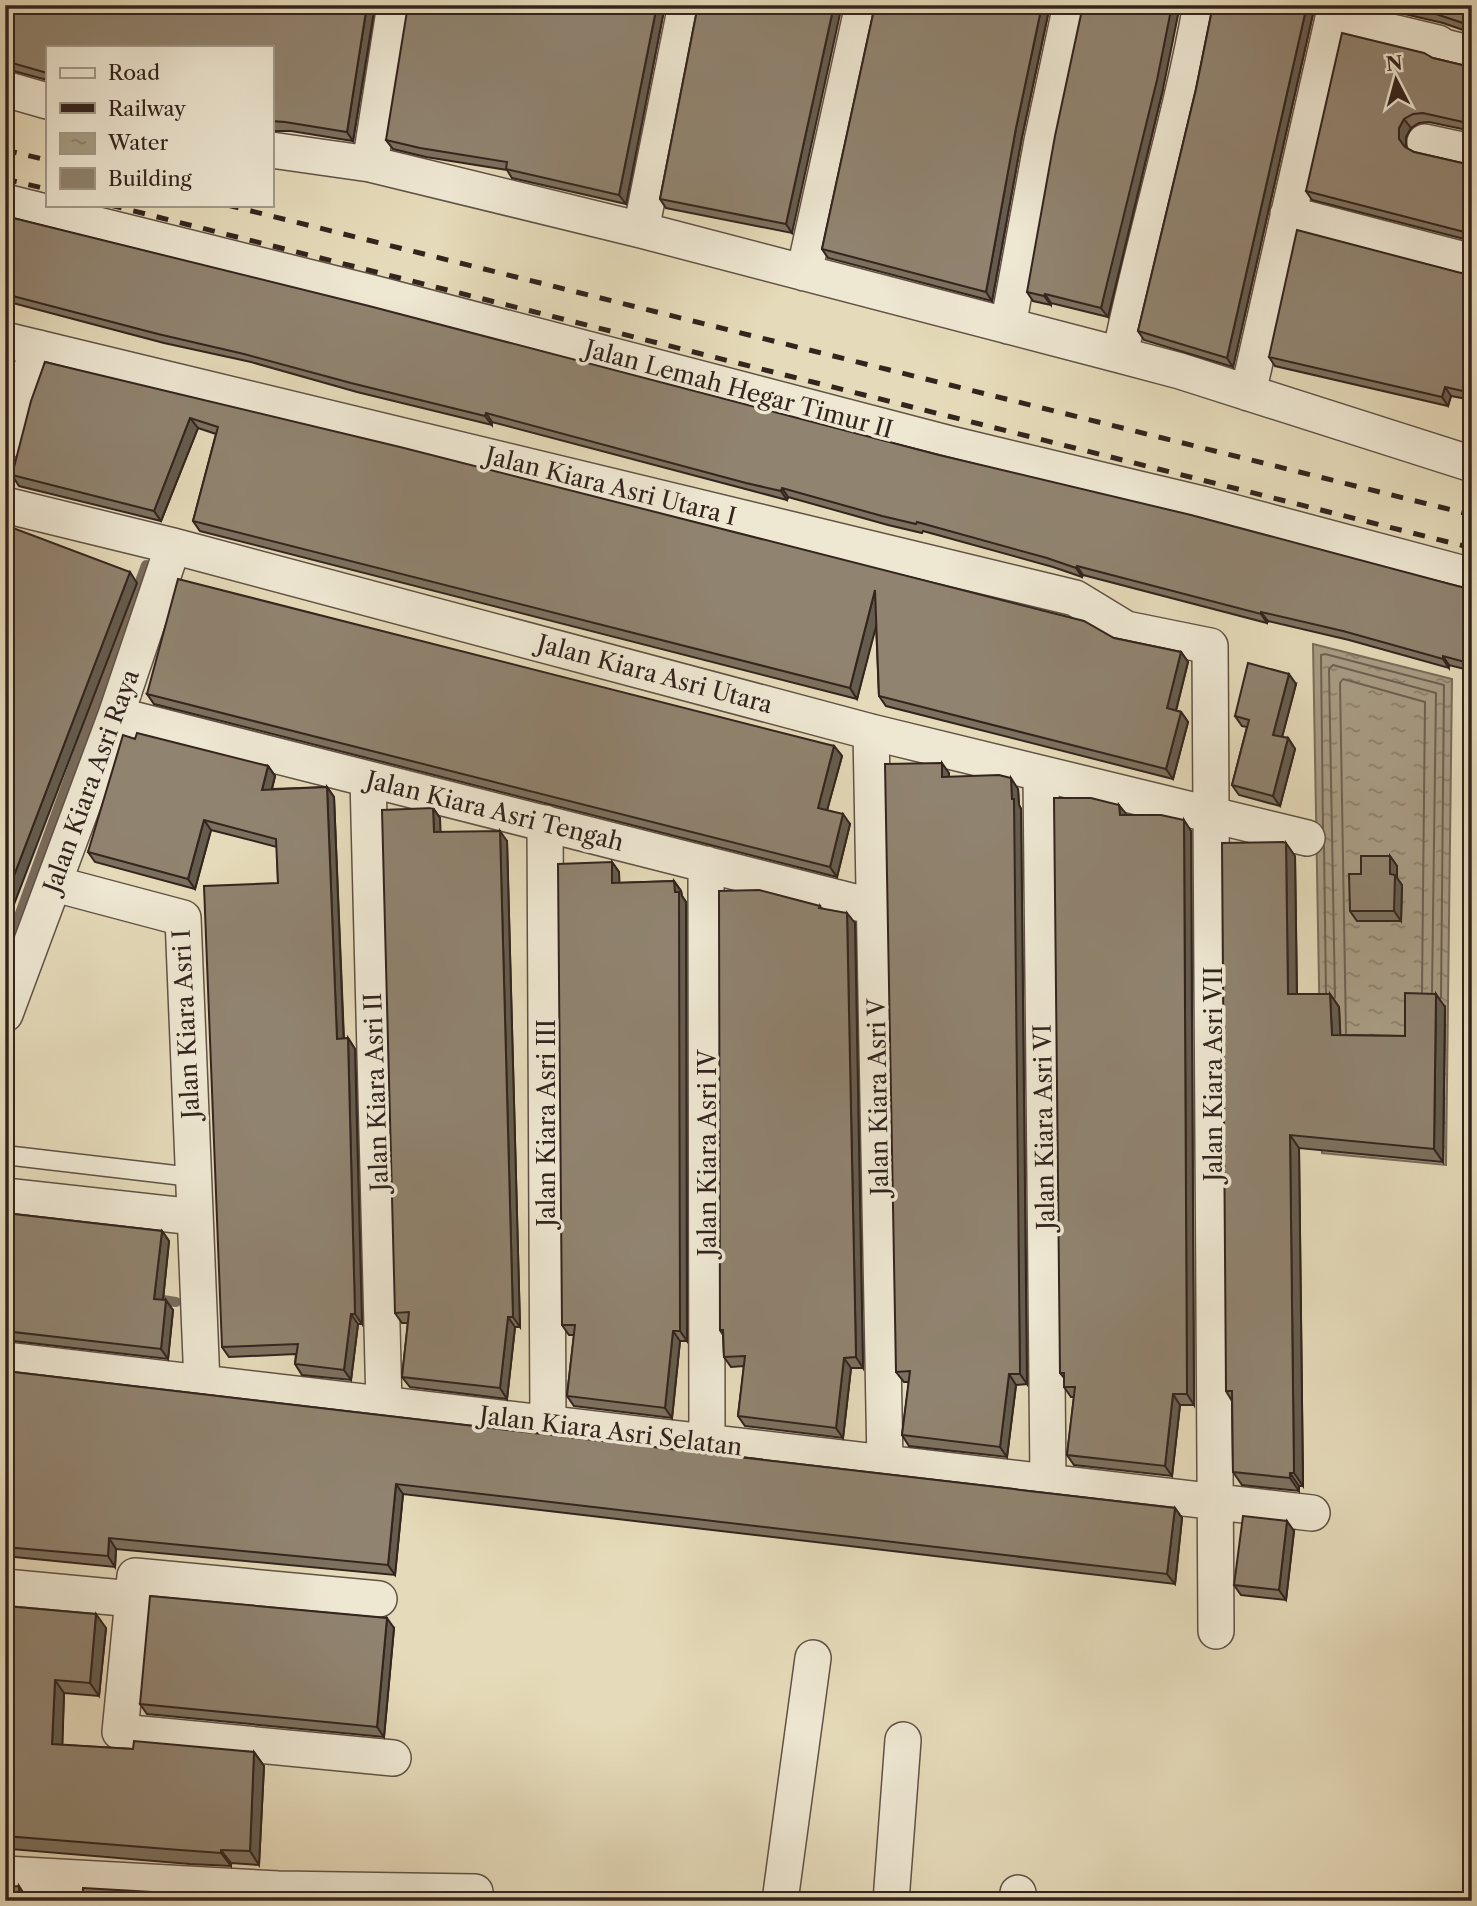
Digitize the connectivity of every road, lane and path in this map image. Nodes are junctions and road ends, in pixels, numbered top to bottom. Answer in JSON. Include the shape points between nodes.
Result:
{"nodes":[{"id":1,"x":395,"y":5,"type":"edge"},
{"id":2,"x":686,"y":5,"type":"edge"},
{"id":3,"x":863,"y":5,"type":"edge"},
{"id":4,"x":1071,"y":5,"type":"edge"},
{"id":5,"x":1201,"y":5,"type":"edge"},
{"id":6,"x":1335,"y":12,"type":"edge"},
{"id":7,"x":1472,"y":54,"type":"edge"},
{"id":8,"x":5,"y":89,"type":"edge"},
{"id":9,"x":46,"y":100,"type":"edge"},
{"id":10,"x":1425,"y":142,"type":"dead end"},
{"id":11,"x":273,"y":150,"type":"edge"},
{"id":12,"x":1472,"y":152,"type":"edge"},
{"id":13,"x":370,"y":164,"type":"junction"},
{"id":14,"x":5,"y":202,"type":"edge"},
{"id":15,"x":1288,"y":214,"type":"junction"},
{"id":16,"x":641,"y":230,"type":"junction"},
{"id":17,"x":1472,"y":262,"type":"edge"},
{"id":18,"x":804,"y":273,"type":"junction"},
{"id":19,"x":1011,"y":311,"type":"junction"},
{"id":20,"x":1123,"y":338,"type":"junction"},
{"id":21,"x":5,"y":340,"type":"edge"},
{"id":22,"x":39,"y":348,"type":"junction"},
{"id":23,"x":1243,"y":392,"type":"junction"},
{"id":24,"x":5,"y":442,"type":"edge"},
{"id":25,"x":1472,"y":464,"type":"edge"},
{"id":26,"x":5,"y":505,"type":"edge"},
{"id":27,"x":173,"y":546,"type":"junction"},
{"id":28,"x":1472,"y":576,"type":"edge"},
{"id":29,"x":1210,"y":646,"type":"joint"},
{"id":30,"x":116,"y":715,"type":"junction"},
{"id":31,"x":871,"y":732,"type":"junction"},
{"id":32,"x":1041,"y":774,"type":"junction"},
{"id":33,"x":368,"y":779,"type":"junction"},
{"id":34,"x":1211,"y":815,"type":"junction"},
{"id":35,"x":545,"y":823,"type":"junction"},
{"id":36,"x":1307,"y":838,"type":"dead end"},
{"id":37,"x":706,"y":864,"type":"junction"},
{"id":38,"x":55,"y":884,"type":"junction"},
{"id":39,"x":874,"y":907,"type":"junction"},
{"id":40,"x":5,"y":1014,"type":"edge"},
{"id":41,"x":5,"y":1156,"type":"edge"},
{"id":42,"x":192,"y":1177,"type":"junction"},
{"id":43,"x":5,"y":1196,"type":"edge"},
{"id":44,"x":195,"y":1217,"type":"junction"},
{"id":45,"x":5,"y":1360,"type":"edge"},
{"id":46,"x":202,"y":1384,"type":"junction"},
{"id":47,"x":384,"y":1405,"type":"junction"},
{"id":48,"x":548,"y":1424,"type":"junction"},
{"id":49,"x":707,"y":1442,"type":"junction"},
{"id":50,"x":886,"y":1463,"type":"junction"},
{"id":51,"x":1048,"y":1481,"type":"junction"},
{"id":52,"x":1217,"y":1501,"type":"junction"},
{"id":53,"x":1312,"y":1513,"type":"dead end"},
{"id":54,"x":5,"y":1587,"type":"edge"},
{"id":55,"x":132,"y":1599,"type":"junction"},
{"id":56,"x":379,"y":1599,"type":"dead end"},
{"id":57,"x":1216,"y":1630,"type":"dead end"},
{"id":58,"x":813,"y":1658,"type":"dead end"},
{"id":59,"x":904,"y":1740,"type":"dead end"},
{"id":60,"x":393,"y":1758,"type":"dead end"},
{"id":61,"x":5,"y":1874,"type":"edge"},
{"id":62,"x":475,"y":1892,"type":"dead end"},
{"id":63,"x":780,"y":1901,"type":"edge"},
{"id":64,"x":891,"y":1901,"type":"edge"}],
"edges":[{"from":1,"to":13,"type":"street"},
{"from":2,"to":16,"type":"street"},
{"from":3,"to":18,"type":"street"},
{"from":4,"to":19,"type":"street"},
{"from":5,"to":20,"type":"street","via":[[1190,68]]},
{"from":6,"to":7,"type":"street"},
{"from":6,"to":15,"type":"street"},
{"from":8,"to":9,"type":"street"},
{"from":10,"to":12,"type":"street"},
{"from":11,"to":13,"type":"street"},
{"from":13,"to":16,"type":"street"},
{"from":14,"to":28,"type":"street","name":"Jalan Lemah Hegar Timur II"},
{"from":15,"to":17,"type":"street"},
{"from":15,"to":23,"type":"street"},
{"from":16,"to":18,"type":"street"},
{"from":18,"to":19,"type":"street"},
{"from":19,"to":20,"type":"street"},
{"from":20,"to":23,"type":"street"},
{"from":21,"to":22,"type":"street","name":"Jalan Kiara Asri Utara I"},
{"from":22,"to":24,"type":"street"},
{"from":22,"to":29,"type":"street","name":"Jalan Kiara Asri Utara I","via":[[1075,598],[1126,629]]},
{"from":23,"to":25,"type":"street"},
{"from":26,"to":27,"type":"street","name":"Jalan Kiara Asri Utara"},
{"from":27,"to":30,"type":"street","name":"Jalan Kiara Asri Raya"},
{"from":27,"to":31,"type":"street","name":"Jalan Kiara Asri Utara"},
{"from":29,"to":34,"type":"street","name":"Jalan Kiara Asri VII"},
{"from":30,"to":33,"type":"street","name":"Jalan Kiara Asri Tengah"},
{"from":30,"to":38,"type":"street","name":"Jalan Kiara Asri Raya"},
{"from":31,"to":32,"type":"street","name":"Jalan Kiara Asri Utara"},
{"from":31,"to":39,"type":"street","name":"Jalan Kiara Asri V"},
{"from":32,"to":34,"type":"street","name":"Jalan Kiara Asri Utara"},
{"from":32,"to":51,"type":"street","name":"Jalan Kiara Asri VI"},
{"from":33,"to":35,"type":"street","name":"Jalan Kiara Asri Tengah"},
{"from":33,"to":47,"type":"street","name":"Jalan Kiara Asri II"},
{"from":34,"to":36,"type":"street","name":"Jalan Kiara Asri Utara"},
{"from":34,"to":52,"type":"street","name":"Jalan Kiara Asri VII"},
{"from":35,"to":37,"type":"street","name":"Jalan Kiara Asri Tengah"},
{"from":35,"to":48,"type":"street","name":"Jalan Kiara Asri III"},
{"from":37,"to":39,"type":"street","name":"Jalan Kiara Asri Tengah"},
{"from":37,"to":49,"type":"street","name":"Jalan Kiara Asri IV"},
{"from":38,"to":40,"type":"street","name":"Jalan Kiara Asri Raya"},
{"from":38,"to":42,"type":"street","name":"Jalan Kiara Asri I","via":[[183,918]]},
{"from":39,"to":50,"type":"street","name":"Jalan Kiara Asri V"},
{"from":41,"to":42,"type":"lane"},
{"from":42,"to":44,"type":"street","name":"Jalan Kiara Asri I"},
{"from":43,"to":44,"type":"street"},
{"from":44,"to":46,"type":"street","name":"Jalan Kiara Asri I"},
{"from":45,"to":46,"type":"street","name":"Jalan Kiara Asri Selatan"},
{"from":46,"to":47,"type":"street","name":"Jalan Kiara Asri Selatan"},
{"from":47,"to":48,"type":"street","name":"Jalan Kiara Asri Selatan"},
{"from":48,"to":49,"type":"street","name":"Jalan Kiara Asri Selatan"},
{"from":49,"to":50,"type":"street","name":"Jalan Kiara Asri Selatan"},
{"from":50,"to":51,"type":"street","name":"Jalan Kiara Asri Selatan"},
{"from":51,"to":52,"type":"street","name":"Jalan Kiara Asri Selatan"},
{"from":52,"to":53,"type":"street","name":"Jalan Kiara Asri Selatan"},
{"from":52,"to":57,"type":"street","name":"Jalan Kiara Asri VII"},
{"from":54,"to":55,"type":"street"},
{"from":55,"to":56,"type":"street","via":[[135,1576]]},
{"from":55,"to":60,"type":"street","via":[[120,1732]]},
{"from":58,"to":63,"type":"street"},
{"from":59,"to":64,"type":"street"},
{"from":61,"to":62,"type":"street","via":[[278,1889]]}]}
